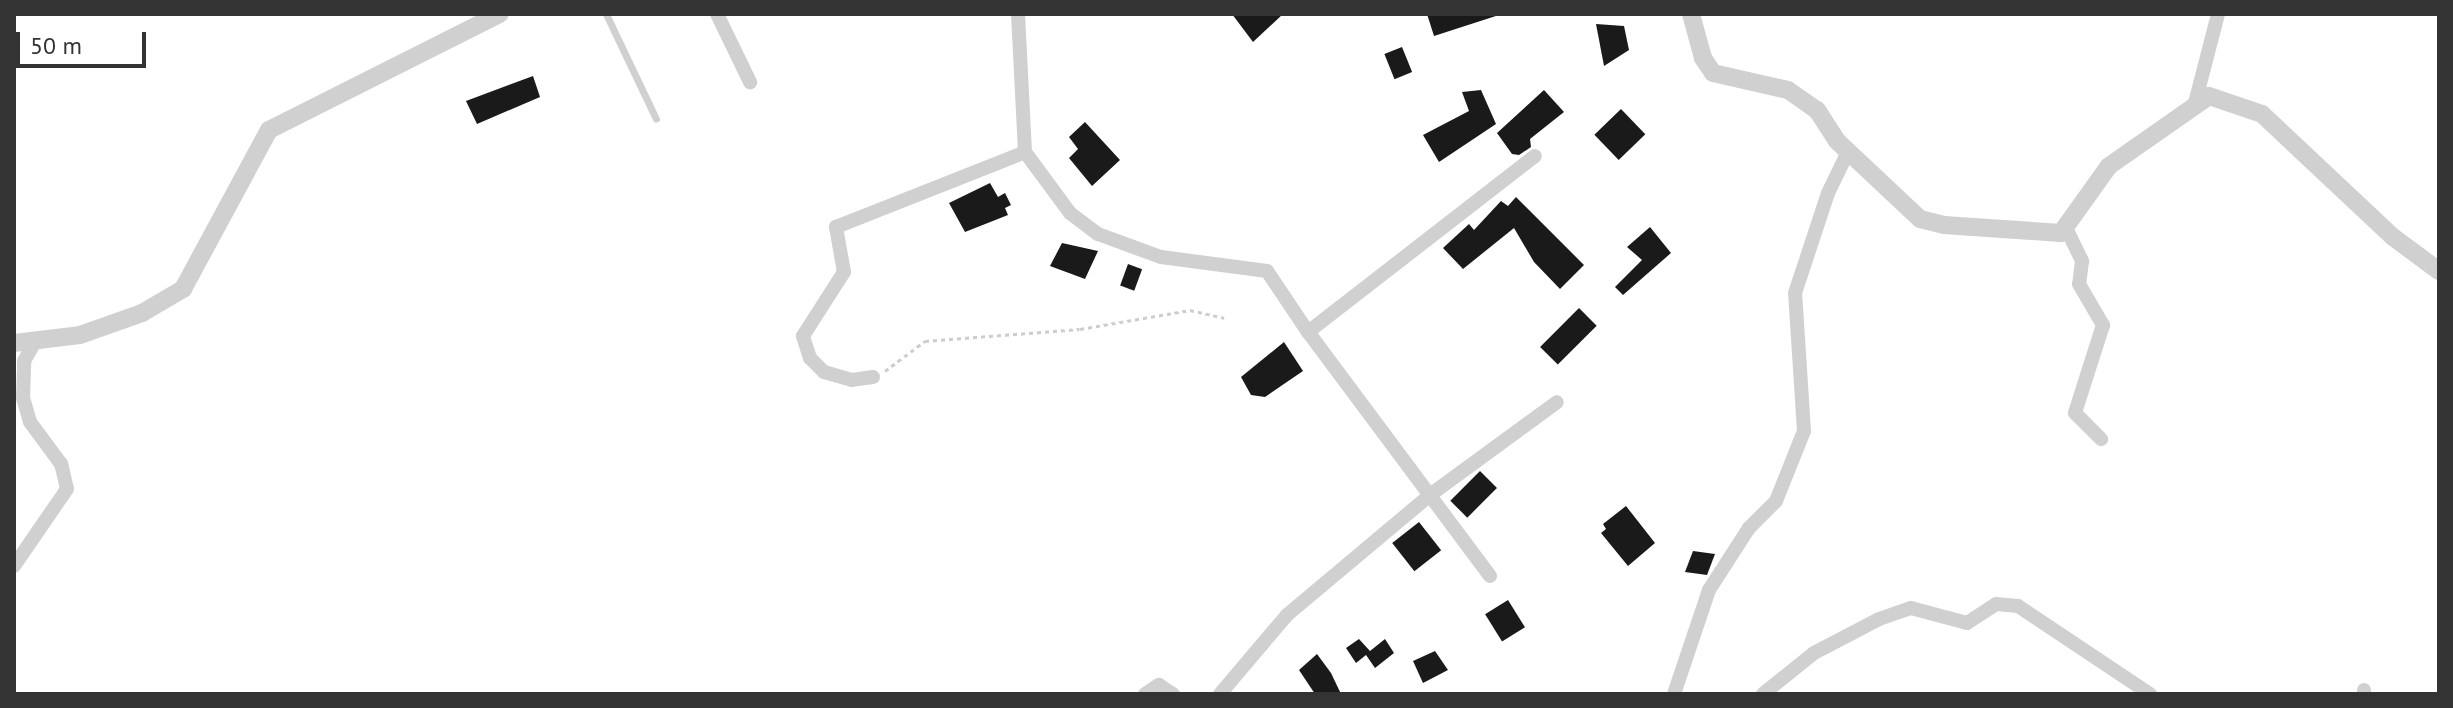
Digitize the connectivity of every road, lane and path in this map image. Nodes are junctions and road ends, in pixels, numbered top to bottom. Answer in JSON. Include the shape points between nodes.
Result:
{"nodes":[{"id":1,"x":500,"y":14,"type":"edge"},
{"id":2,"x":606,"y":14,"type":"edge"},
{"id":3,"x":717,"y":14,"type":"edge"},
{"id":4,"x":1018,"y":14,"type":"edge"},
{"id":5,"x":1691,"y":14,"type":"edge"},
{"id":6,"x":2218,"y":14,"type":"edge"},
{"id":7,"x":750,"y":82,"type":"dead end"},
{"id":8,"x":2195,"y":103,"type":"junction"},
{"id":9,"x":656,"y":119,"type":"dead end"},
{"id":10,"x":1025,"y":152,"type":"junction"},
{"id":11,"x":1848,"y":152,"type":"junction"},
{"id":12,"x":1535,"y":156,"type":"dead end"},
{"id":13,"x":2066,"y":228,"type":"junction"},
{"id":14,"x":2439,"y":271,"type":"edge"},
{"id":15,"x":1224,"y":318,"type":"dead end"},
{"id":16,"x":1308,"y":332,"type":"junction"},
{"id":17,"x":36,"y":340,"type":"junction"},
{"id":18,"x":14,"y":343,"type":"edge"},
{"id":19,"x":873,"y":377,"type":"joint"},
{"id":20,"x":1557,"y":402,"type":"dead end"},
{"id":21,"x":2101,"y":439,"type":"dead end"},
{"id":22,"x":1430,"y":495,"type":"junction"},
{"id":23,"x":14,"y":566,"type":"edge"},
{"id":24,"x":1490,"y":576,"type":"dead end"},
{"id":25,"x":1145,"y":694,"type":"edge"},
{"id":26,"x":1173,"y":694,"type":"edge"},
{"id":27,"x":1220,"y":694,"type":"edge"},
{"id":28,"x":1674,"y":694,"type":"edge"},
{"id":29,"x":1763,"y":694,"type":"edge"},
{"id":30,"x":2150,"y":694,"type":"edge"}],
"edges":[{"from":1,"to":17,"type":"street","via":[[269,130],[183,289],[142,313],[80,335]]},
{"from":2,"to":9,"type":"lane"},
{"from":3,"to":7,"type":"street"},
{"from":4,"to":10,"type":"street"},
{"from":5,"to":11,"type":"street","via":[[1703,58],[1713,73],[1788,90],[1817,110]]},
{"from":6,"to":8,"type":"street"},
{"from":8,"to":13,"type":"street","via":[[2109,166]]},
{"from":8,"to":14,"type":"street","via":[[2209,96],[2262,114],[2393,237]]},
{"from":10,"to":16,"type":"street","via":[[1070,213],[1098,234],[1161,257],[1267,271]]},
{"from":10,"to":19,"type":"street","via":[[836,227],[844,272],[803,336],[810,358],[824,372],[852,380]]},
{"from":11,"to":13,"type":"street","via":[[1920,219],[2061,233]]},
{"from":11,"to":28,"type":"street","via":[[1828,193],[1795,293],[1804,431],[1776,501],[1749,528],[1709,590]]},
{"from":12,"to":16,"type":"street"},
{"from":13,"to":21,"type":"street","via":[[2082,261],[2079,284],[2103,325],[2075,413]]},
{"from":15,"to":19,"type":"path","via":[[1190,310],[1066,331],[925,341]]},
{"from":16,"to":22,"type":"street"},
{"from":17,"to":18,"type":"street"},
{"from":17,"to":23,"type":"street","via":[[24,361],[23,398],[30,422],[61,464],[67,489]]},
{"from":20,"to":22,"type":"street"},
{"from":22,"to":24,"type":"street"},
{"from":22,"to":27,"type":"street","via":[[1287,615]]},
{"from":25,"to":26,"type":"street","via":[[1159,685]]},
{"from":29,"to":30,"type":"street","via":[[1814,653],[1879,619],[1911,608],[1967,623],[1996,604],[2018,606]]}]}
